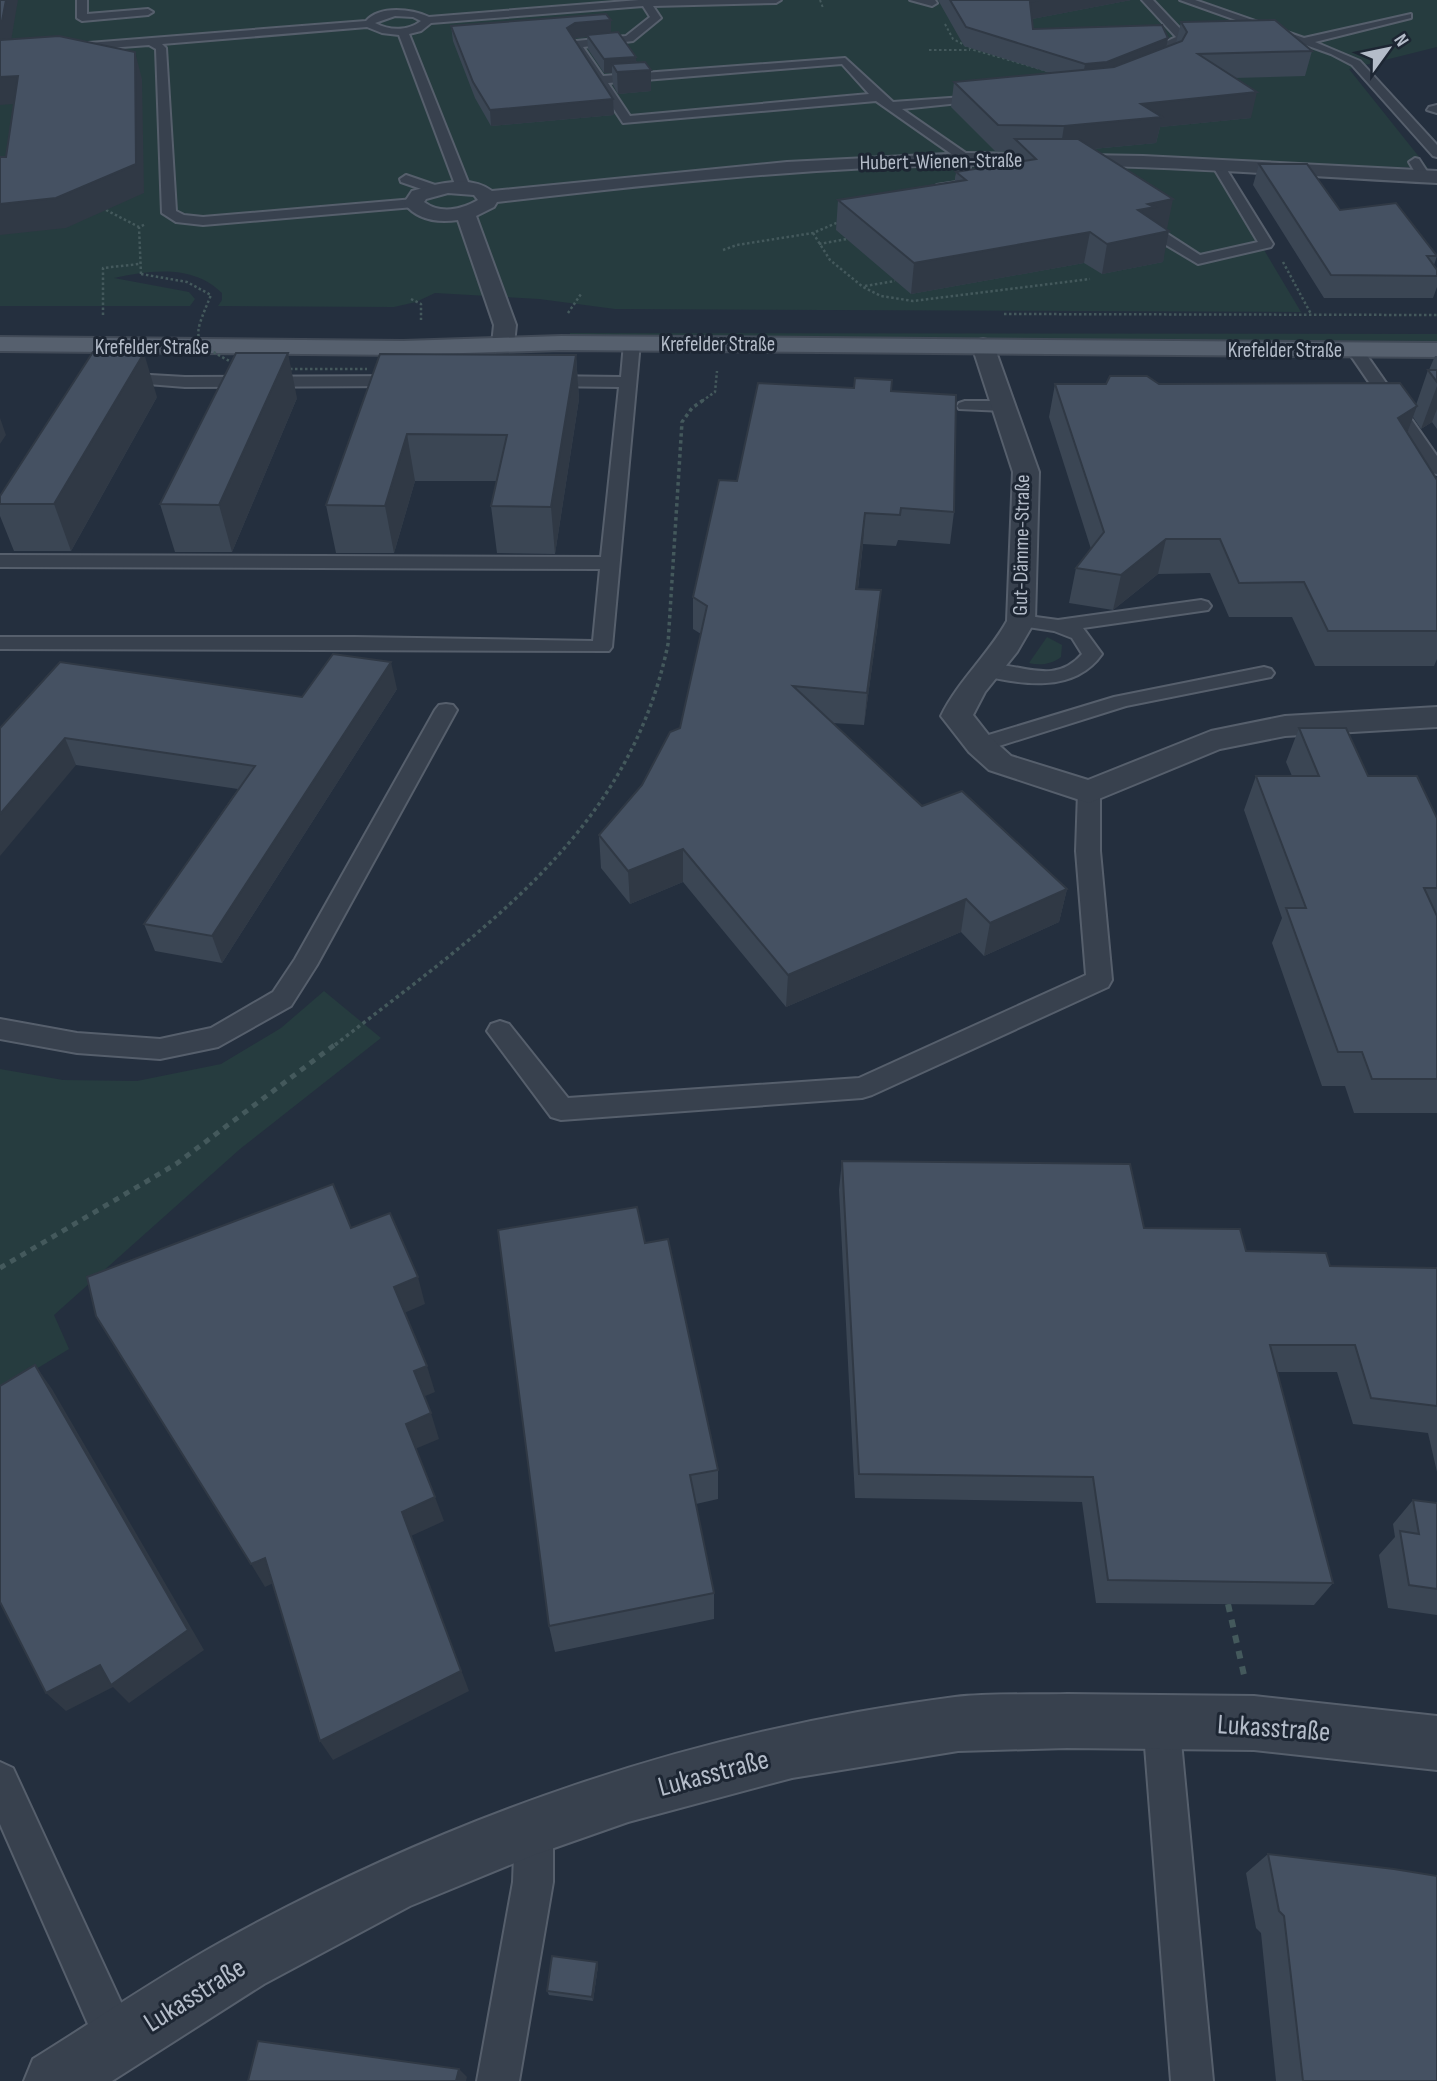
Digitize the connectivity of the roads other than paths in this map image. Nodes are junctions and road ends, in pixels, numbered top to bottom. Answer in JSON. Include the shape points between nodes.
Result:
{"nodes":[{"id":1,"x":82,"y":0,"type":"edge"},
{"id":2,"x":148,"y":0,"type":"edge"},
{"id":3,"x":390,"y":0,"type":"edge"},
{"id":4,"x":776,"y":0,"type":"edge"},
{"id":5,"x":915,"y":0,"type":"edge"},
{"id":6,"x":1147,"y":0,"type":"edge"},
{"id":7,"x":1185,"y":0,"type":"edge"},
{"id":8,"x":931,"y":1,"type":"edge"},
{"id":9,"x":645,"y":2,"type":"edge"},
{"id":10,"x":395,"y":13,"type":"junction"},
{"id":11,"x":1407,"y":16,"type":"dead end"},
{"id":12,"x":428,"y":20,"type":"junction"},
{"id":13,"x":369,"y":24,"type":"junction"},
{"id":14,"x":149,"y":27,"type":"junction"},
{"id":15,"x":403,"y":31,"type":"junction"},
{"id":16,"x":167,"y":32,"type":"dead end"},
{"id":17,"x":1248,"y":37,"type":"edge"},
{"id":18,"x":1222,"y":38,"type":"edge"},
{"id":19,"x":1184,"y":39,"type":"junction"},
{"id":20,"x":1299,"y":39,"type":"junction"},
{"id":21,"x":48,"y":49,"type":"junction"},
{"id":22,"x":0,"y":53,"type":"edge"},
{"id":23,"x":0,"y":64,"type":"edge"},
{"id":24,"x":1150,"y":70,"type":"edge"},
{"id":25,"x":600,"y":80,"type":"junction"},
{"id":26,"x":999,"y":96,"type":"edge"},
{"id":27,"x":878,"y":97,"type":"junction"},
{"id":28,"x":893,"y":106,"type":"junction"},
{"id":29,"x":1437,"y":153,"type":"edge"},
{"id":30,"x":966,"y":159,"type":"junction"},
{"id":31,"x":1218,"y":165,"type":"junction"},
{"id":32,"x":1425,"y":172,"type":"edge"},
{"id":33,"x":406,"y":179,"type":"dead end"},
{"id":34,"x":463,"y":187,"type":"junction"},
{"id":35,"x":433,"y":189,"type":"junction"},
{"id":36,"x":926,"y":191,"type":"edge"},
{"id":37,"x":488,"y":197,"type":"junction"},
{"id":38,"x":414,"y":202,"type":"junction"},
{"id":39,"x":465,"y":213,"type":"junction"},
{"id":40,"x":1161,"y":236,"type":"edge"},
{"id":41,"x":103,"y":323,"type":"road end"},
{"id":42,"x":0,"y":324,"type":"edge"},
{"id":43,"x":463,"y":324,"type":"dead end"},
{"id":44,"x":1199,"y":326,"type":"dead end"},
{"id":45,"x":504,"y":335,"type":"junction"},
{"id":46,"x":632,"y":343,"type":"junction"},
{"id":47,"x":0,"y":344,"type":"edge"},
{"id":48,"x":983,"y":346,"type":"junction"},
{"id":49,"x":1355,"y":350,"type":"junction"},
{"id":50,"x":1437,"y":350,"type":"edge"},
{"id":51,"x":94,"y":377,"type":"edge"},
{"id":52,"x":428,"y":381,"type":"edge"},
{"id":53,"x":521,"y":381,"type":"edge"},
{"id":54,"x":628,"y":382,"type":"junction"},
{"id":55,"x":1003,"y":405,"type":"junction"},
{"id":56,"x":965,"y":406,"type":"dead end"},
{"id":57,"x":1437,"y":469,"type":"edge"},
{"id":58,"x":0,"y":561,"type":"edge"},
{"id":59,"x":612,"y":563,"type":"junction"},
{"id":60,"x":1201,"y":606,"type":"dead end"},
{"id":61,"x":1021,"y":621,"type":"junction"},
{"id":62,"x":1058,"y":626,"type":"junction"},
{"id":63,"x":0,"y":643,"type":"edge"},
{"id":64,"x":985,"y":670,"type":"junction"},
{"id":65,"x":1264,"y":673,"type":"dead end"},
{"id":66,"x":446,"y":710,"type":"dead end"},
{"id":67,"x":1435,"y":720,"type":"edge"},
{"id":68,"x":980,"y":745,"type":"junction"},
{"id":69,"x":1089,"y":792,"type":"junction"},
{"id":70,"x":0,"y":1029,"type":"edge"},
{"id":71,"x":500,"y":1031,"type":"dead end"},
{"id":72,"x":1161,"y":1720,"type":"junction"},
{"id":73,"x":1437,"y":1743,"type":"edge"},
{"id":74,"x":0,"y":1782,"type":"edge"},
{"id":75,"x":534,"y":1827,"type":"junction"},
{"id":76,"x":117,"y":2041,"type":"junction"},
{"id":77,"x":55,"y":2081,"type":"edge"},
{"id":78,"x":498,"y":2081,"type":"edge"},
{"id":79,"x":1192,"y":2081,"type":"edge"}],
"edges":[{"from":1,"to":14,"type":"lane","via":[[82,18]]},
{"from":2,"to":14,"type":"lane"},
{"from":3,"to":10,"type":"lane"},
{"from":4,"to":9,"type":"lane"},
{"from":5,"to":8,"type":"lane"},
{"from":6,"to":19,"type":"lane"},
{"from":7,"to":20,"type":"lane"},
{"from":9,"to":12,"type":"lane"},
{"from":9,"to":25,"type":"lane","via":[[656,18],[629,39],[576,44]]},
{"from":10,"to":12,"type":"lane"},
{"from":10,"to":13,"type":"lane","via":[[374,18]]},
{"from":11,"to":20,"type":"lane"},
{"from":12,"to":15,"type":"lane"},
{"from":13,"to":14,"type":"lane","via":[[245,37]]},
{"from":13,"to":15,"type":"lane","via":[[379,30]]},
{"from":14,"to":16,"type":"lane"},
{"from":14,"to":21,"type":"lane"},
{"from":14,"to":38,"type":"lane","via":[[161,48],[169,213],[203,221],[235,213]]},
{"from":15,"to":34,"type":"lane"},
{"from":17,"to":20,"type":"lane"},
{"from":18,"to":19,"type":"lane"},
{"from":19,"to":24,"type":"lane","via":[[1166,44],[1172,61]]},
{"from":20,"to":29,"type":"lane","via":[[1356,63]]},
{"from":21,"to":22,"type":"lane"},
{"from":21,"to":23,"type":"lane","via":[[47,61]]},
{"from":25,"to":27,"type":"lane","via":[[845,61]]},
{"from":25,"to":27,"type":"lane","via":[[627,120]]},
{"from":26,"to":28,"type":"lane"},
{"from":27,"to":28,"type":"lane"},
{"from":28,"to":30,"type":"lane"},
{"from":30,"to":31,"type":"street","name":"Hubert-Wienen-Straße","via":[[1143,157]]},
{"from":30,"to":36,"type":"lane","via":[[963,185]]},
{"from":30,"to":37,"type":"street","name":"Hubert-Wienen-Straße","via":[[814,164]]},
{"from":31,"to":32,"type":"street","name":"Hubert-Wienen-Straße"},
{"from":31,"to":40,"type":"lane","via":[[1266,244],[1198,260]]},
{"from":33,"to":35,"type":"lane"},
{"from":34,"to":35,"type":"street"},
{"from":34,"to":37,"type":"street"},
{"from":35,"to":38,"type":"street"},
{"from":37,"to":39,"type":"street","via":[[487,203]]},
{"from":38,"to":39,"type":"street","via":[[431,213]]},
{"from":39,"to":45,"type":"street"},
{"from":41,"to":42,"type":"main road","name":"Krefelder Straße"},
{"from":43,"to":45,"type":"main road","name":"Krefelder Straße"},
{"from":44,"to":45,"type":"main road","name":"Krefelder Straße","via":[[565,326]]},
{"from":45,"to":46,"type":"main road","name":"Krefelder Straße"},
{"from":45,"to":47,"type":"main road","name":"Krefelder Straße","via":[[412,348],[102,353]]},
{"from":46,"to":48,"type":"main road","name":"Krefelder Straße"},
{"from":46,"to":54,"type":"lane"},
{"from":48,"to":49,"type":"main road","name":"Krefelder Straße"},
{"from":48,"to":55,"type":"street","name":"Gut-Dämme-Straße"},
{"from":49,"to":50,"type":"main road","name":"Krefelder Straße"},
{"from":49,"to":57,"type":"lane"},
{"from":51,"to":52,"type":"lane","via":[[185,382]]},
{"from":53,"to":54,"type":"lane"},
{"from":54,"to":59,"type":"lane"},
{"from":55,"to":56,"type":"lane"},
{"from":55,"to":61,"type":"street","name":"Gut-Dämme-Straße","via":[[1026,472]]},
{"from":58,"to":59,"type":"lane"},
{"from":59,"to":63,"type":"lane","via":[[602,647]]},
{"from":60,"to":62,"type":"lane"},
{"from":61,"to":62,"type":"lane"},
{"from":61,"to":64,"type":"street","name":"Gut-Dämme-Straße"},
{"from":62,"to":64,"type":"lane","via":[[1079,634],[1092,654],[1084,666],[1060,676],[1032,678]]},
{"from":64,"to":68,"type":"street","name":"Gut-Dämme-Straße","via":[[964,697],[957,716]]},
{"from":65,"to":68,"type":"lane","via":[[1121,701]]},
{"from":66,"to":70,"type":"lane","via":[[282,999],[218,1037],[160,1049],[77,1043]]},
{"from":67,"to":69,"type":"street","via":[[1285,726],[1211,741]]},
{"from":68,"to":69,"type":"street","name":"Gut-Dämme-Straße","via":[[1000,763]]},
{"from":69,"to":71,"type":"lane","via":[[1088,851],[1100,980],[862,1088],[561,1109]]},
{"from":72,"to":73,"type":"street","name":"Lukasstraße","via":[[1254,1723]]},
{"from":72,"to":75,"type":"street","name":"Lukasstraße","via":[[958,1724],[792,1751],[628,1794]]},
{"from":72,"to":79,"type":"lane"},
{"from":74,"to":76,"type":"lane"},
{"from":75,"to":76,"type":"street","name":"Lukasstraße","via":[[390,1886],[243,1963]]},
{"from":75,"to":78,"type":"lane","via":[[533,1882]]},
{"from":76,"to":77,"type":"street","name":"Lukasstraße"}]}
